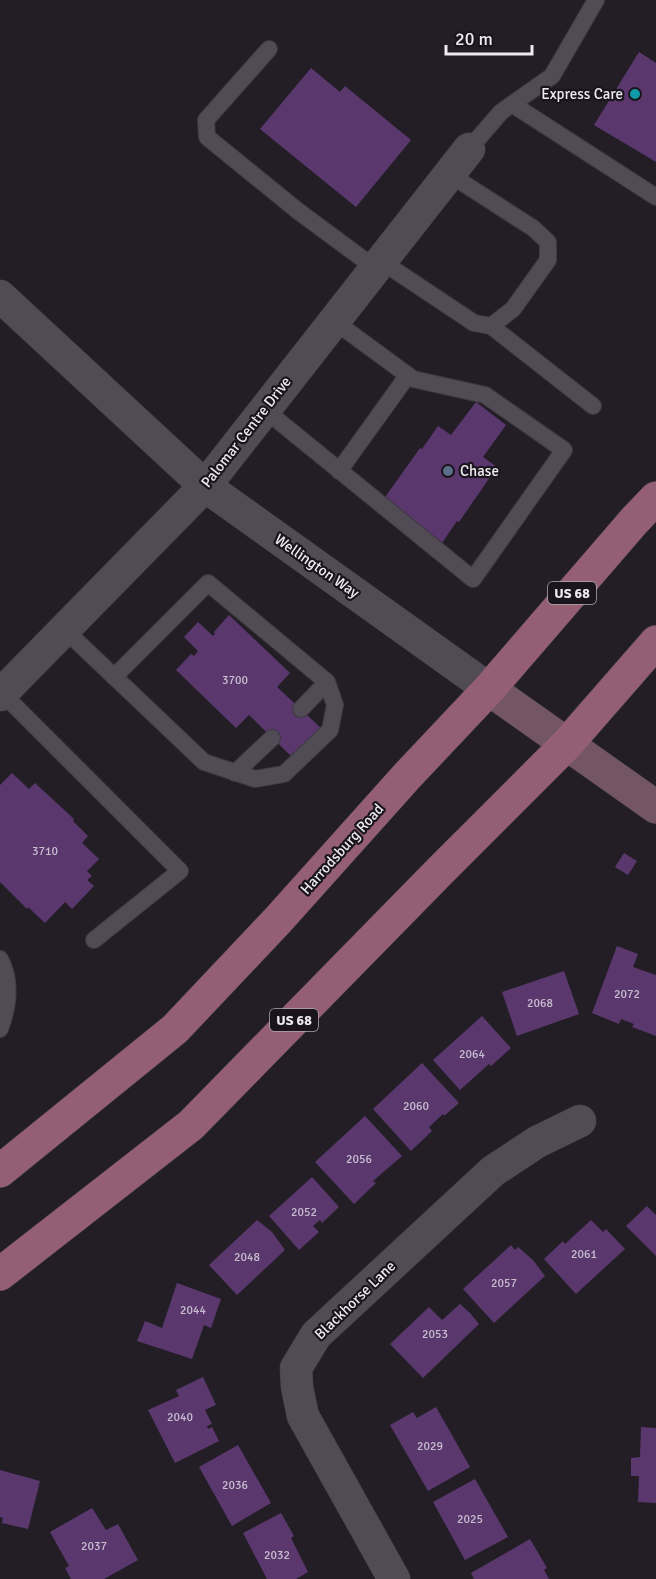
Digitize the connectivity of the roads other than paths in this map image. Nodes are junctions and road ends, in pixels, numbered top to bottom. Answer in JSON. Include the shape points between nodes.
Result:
{"nodes":[{"id":1,"x":596,"y":0,"type":"edge"},
{"id":2,"x":269,"y":49,"type":"dead end"},
{"id":3,"x":512,"y":104,"type":"junction"},
{"id":4,"x":469,"y":149,"type":"joint"},
{"id":5,"x":449,"y":174,"type":"junction"},
{"id":6,"x":656,"y":196,"type":"edge"},
{"id":7,"x":378,"y":264,"type":"junction"},
{"id":8,"x":0,"y":296,"type":"edge"},
{"id":9,"x":334,"y":321,"type":"junction"},
{"id":10,"x":491,"y":326,"type":"junction"},
{"id":11,"x":410,"y":377,"type":"junction"},
{"id":12,"x":593,"y":406,"type":"dead end"},
{"id":13,"x":265,"y":410,"type":"junction"},
{"id":14,"x":339,"y":471,"type":"junction"},
{"id":15,"x":205,"y":486,"type":"junction"},
{"id":16,"x":656,"y":498,"type":"edge"},
{"id":17,"x":64,"y":629,"type":"junction"},
{"id":18,"x":656,"y":642,"type":"edge"},
{"id":19,"x":114,"y":677,"type":"junction"},
{"id":20,"x":327,"y":682,"type":"junction"},
{"id":21,"x":489,"y":689,"type":"junction"},
{"id":22,"x":1,"y":694,"type":"edge"},
{"id":23,"x":301,"y":709,"type":"dead end"},
{"id":24,"x":272,"y":738,"type":"dead end"},
{"id":25,"x":567,"y":744,"type":"junction"},
{"id":26,"x":234,"y":773,"type":"junction"},
{"id":27,"x":656,"y":807,"type":"edge"},
{"id":28,"x":94,"y":940,"type":"dead end"},
{"id":29,"x":0,"y":960,"type":"edge"},
{"id":30,"x":0,"y":1029,"type":"edge"},
{"id":31,"x":580,"y":1121,"type":"dead end"},
{"id":32,"x":0,"y":1171,"type":"edge"},
{"id":33,"x":0,"y":1274,"type":"edge"},
{"id":34,"x":394,"y":1579,"type":"edge"}],
"edges":[{"from":1,"to":3,"type":"lane","via":[[552,76]]},
{"from":2,"to":7,"type":"lane","via":[[206,120],[207,137],[298,211]]},
{"from":3,"to":4,"type":"lane"},
{"from":3,"to":6,"type":"lane"},
{"from":4,"to":5,"type":"street","name":"Palomar Centre Drive"},
{"from":5,"to":7,"type":"street","name":"Palomar Centre Drive"},
{"from":5,"to":10,"type":"lane","via":[[533,228],[548,242],[548,260],[513,309]]},
{"from":7,"to":9,"type":"street","name":"Palomar Centre Drive"},
{"from":7,"to":10,"type":"lane","via":[[474,323]]},
{"from":8,"to":15,"type":"street","name":"Wellington Way"},
{"from":9,"to":11,"type":"lane"},
{"from":9,"to":13,"type":"street","name":"Palomar Centre Drive"},
{"from":10,"to":12,"type":"lane"},
{"from":11,"to":14,"type":"lane"},
{"from":11,"to":14,"type":"lane","via":[[486,395],[564,450],[473,579]]},
{"from":13,"to":14,"type":"lane"},
{"from":13,"to":15,"type":"street","name":"Palomar Centre Drive"},
{"from":15,"to":17,"type":"street","name":"Palomar Centre Drive"},
{"from":15,"to":21,"type":"street","name":"Wellington Way"},
{"from":16,"to":21,"type":"main road","name":"Harrodsburg Road","number":"US 68"},
{"from":17,"to":19,"type":"lane"},
{"from":17,"to":22,"type":"street","name":"Palomar Centre Drive"},
{"from":18,"to":25,"type":"main road","number":"US 68"},
{"from":19,"to":20,"type":"lane","via":[[208,583]]},
{"from":19,"to":26,"type":"lane","via":[[204,762]]},
{"from":20,"to":23,"type":"lane"},
{"from":20,"to":26,"type":"lane","via":[[335,705],[330,730],[284,774],[255,779]]},
{"from":21,"to":25,"type":"street","name":"Wellington Way"},
{"from":21,"to":32,"type":"main road","name":"Harrodsburg Road","number":"US 68","via":[[175,1029]]},
{"from":22,"to":28,"type":"lane","via":[[180,871]]},
{"from":24,"to":26,"type":"lane"},
{"from":25,"to":27,"type":"street","name":"Wellington Way"},
{"from":25,"to":33,"type":"main road","number":"US 68","via":[[192,1125]]},
{"from":29,"to":30,"type":"lane","via":[[8,981],[6,1013]]},
{"from":31,"to":34,"type":"street","name":"Blackhorse Lane","via":[[537,1142],[493,1171],[316,1335],[296,1368],[303,1416]]}]}
